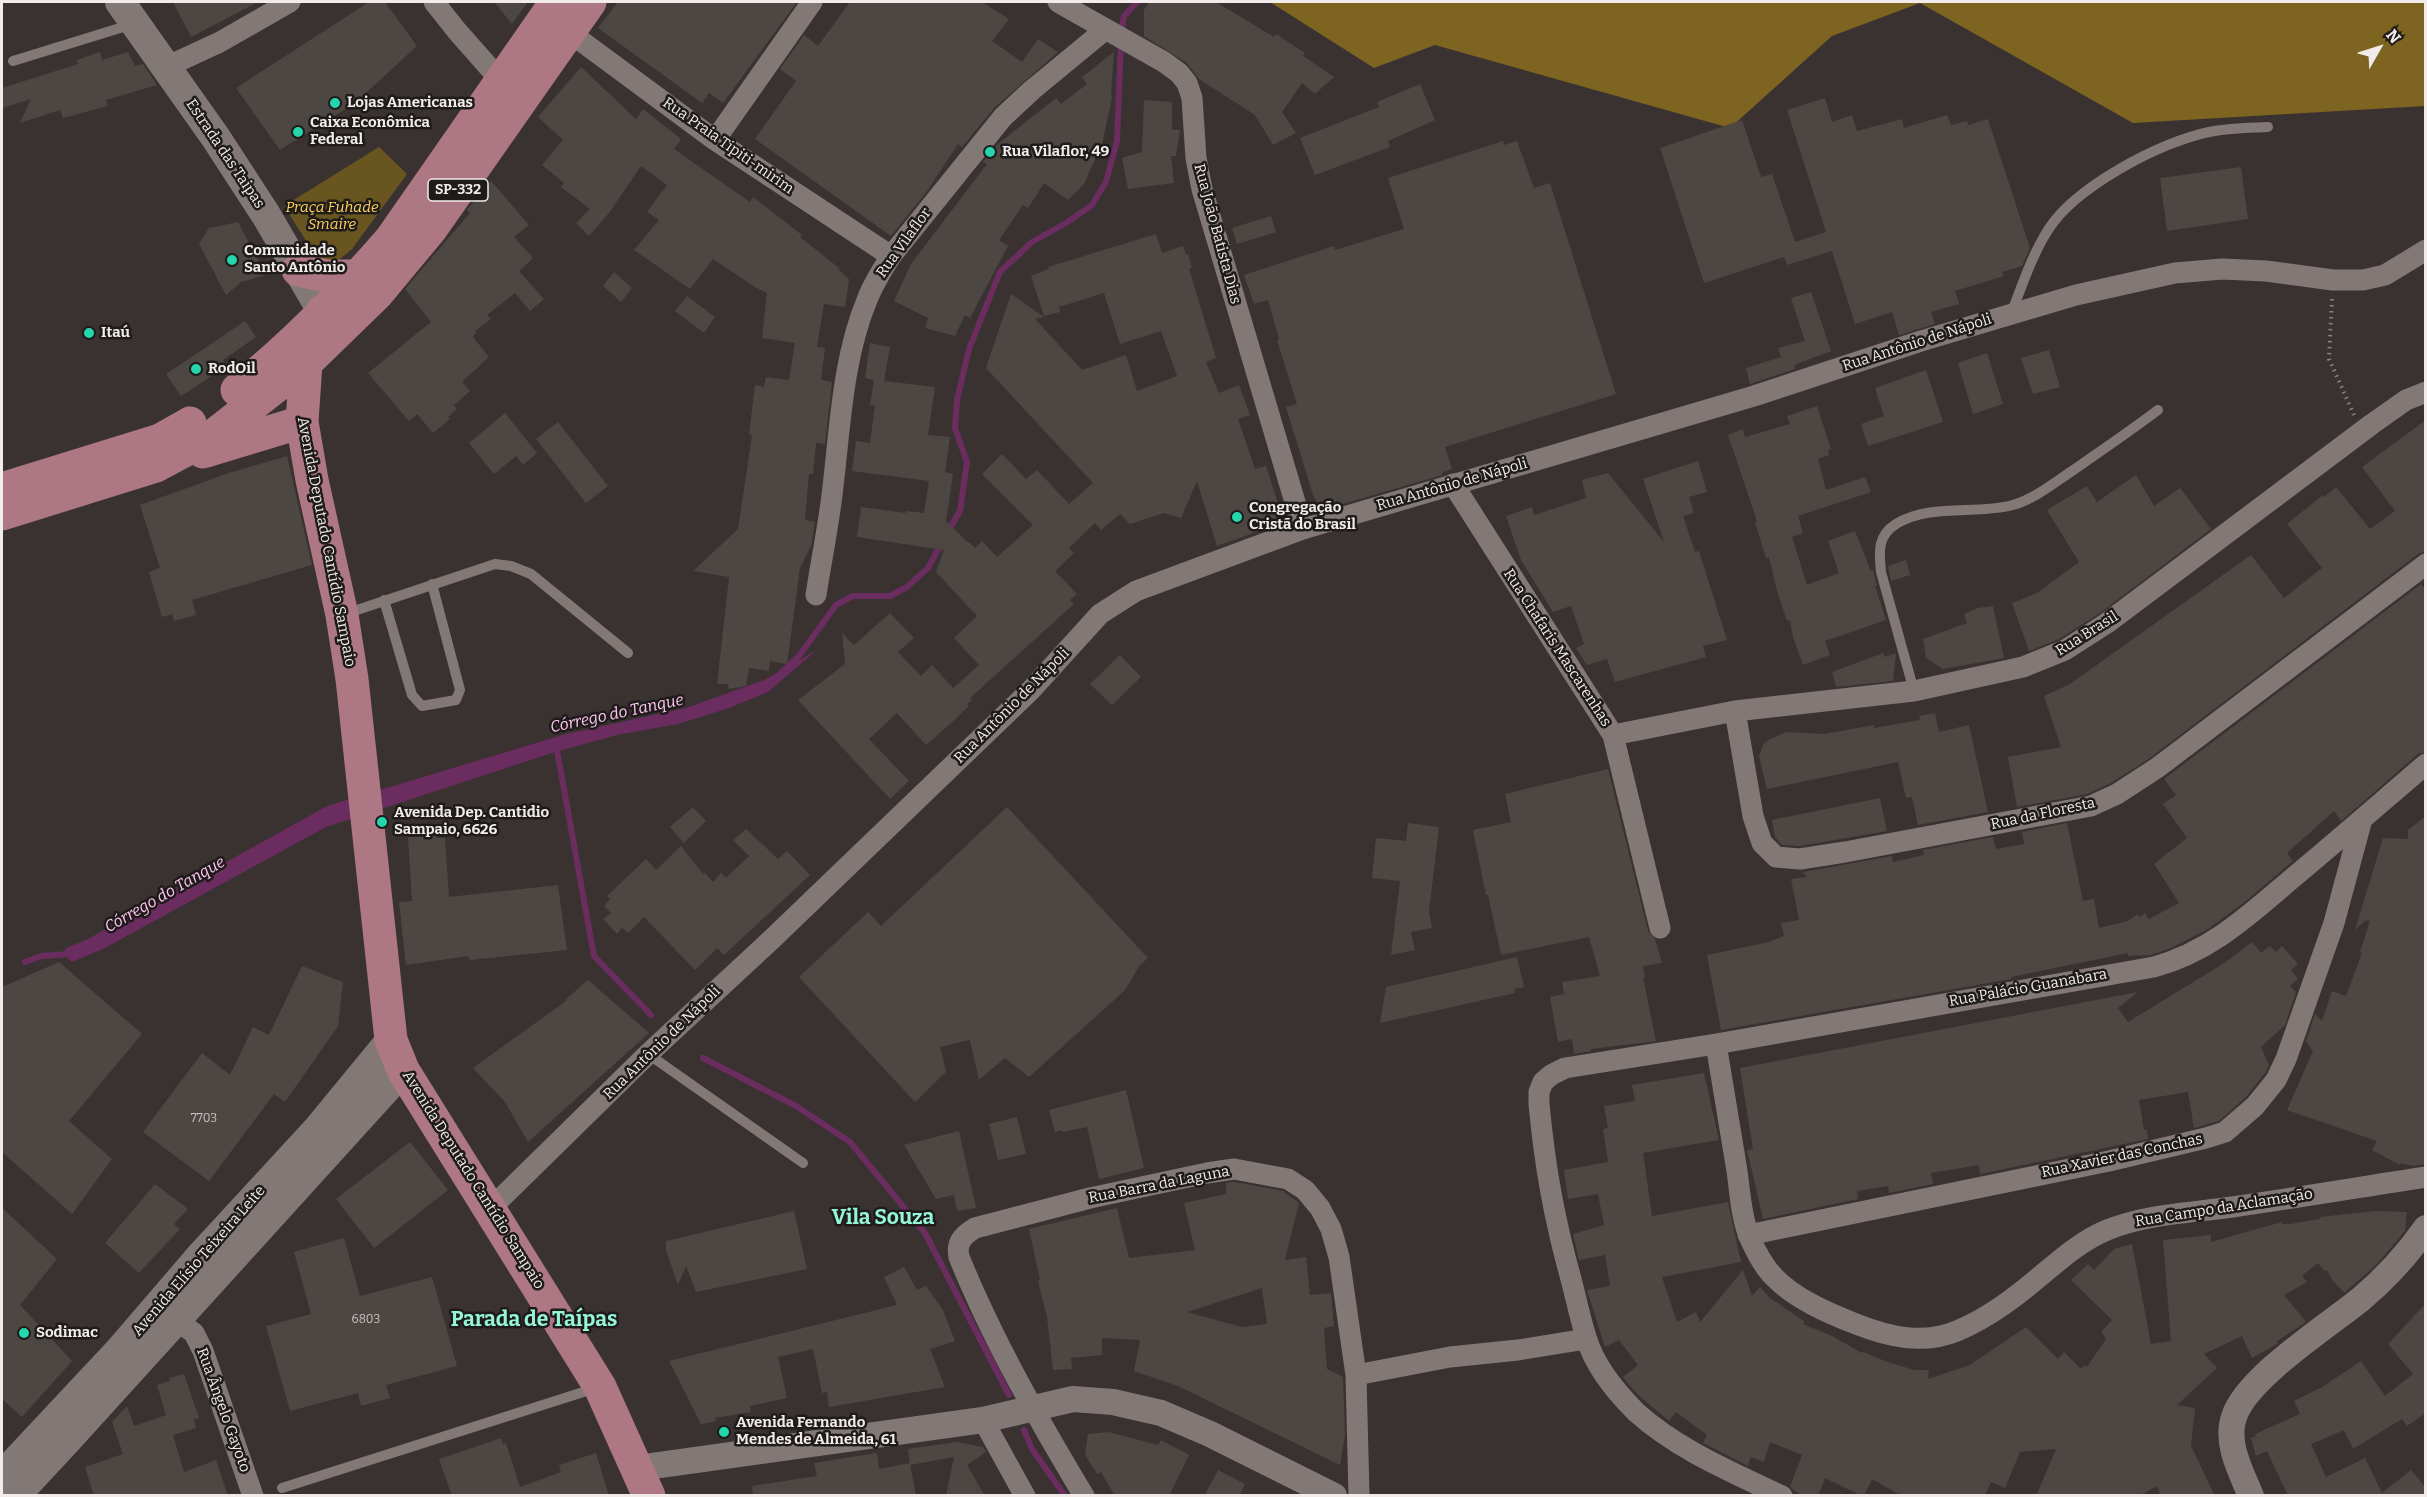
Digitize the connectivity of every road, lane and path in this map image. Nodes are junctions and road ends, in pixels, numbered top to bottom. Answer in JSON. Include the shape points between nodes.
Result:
{"nodes":[{"id":1,"x":290,"y":2,"type":"edge"},
{"id":2,"x":434,"y":2,"type":"edge"},
{"id":3,"x":556,"y":2,"type":"edge"},
{"id":4,"x":590,"y":2,"type":"edge"},
{"id":5,"x":812,"y":2,"type":"edge"},
{"id":6,"x":1058,"y":2,"type":"edge"},
{"id":7,"x":259,"y":10,"type":"edge"},
{"id":8,"x":128,"y":12,"type":"edge"},
{"id":9,"x":572,"y":17,"type":"edge"},
{"id":10,"x":1111,"y":31,"type":"junction"},
{"id":11,"x":13,"y":61,"type":"dead end"},
{"id":12,"x":166,"y":68,"type":"junction"},
{"id":13,"x":510,"y":91,"type":"junction"},
{"id":14,"x":2268,"y":127,"type":"dead end"},
{"id":15,"x":715,"y":140,"type":"junction"},
{"id":16,"x":2426,"y":250,"type":"edge"},
{"id":17,"x":891,"y":256,"type":"junction"},
{"id":18,"x":298,"y":270,"type":"junction"},
{"id":19,"x":358,"y":276,"type":"junction"},
{"id":20,"x":2333,"y":280,"type":"junction"},
{"id":21,"x":322,"y":311,"type":"junction"},
{"id":22,"x":2011,"y":314,"type":"junction"},
{"id":23,"x":306,"y":363,"type":"junction"},
{"id":24,"x":2426,"y":392,"type":"edge"},
{"id":25,"x":2158,"y":410,"type":"dead end"},
{"id":26,"x":302,"y":422,"type":"junction"},
{"id":27,"x":2361,"y":432,"type":"junction"},
{"id":28,"x":156,"y":466,"type":"junction"},
{"id":29,"x":1452,"y":484,"type":"junction"},
{"id":30,"x":2,"y":489,"type":"edge"},
{"id":31,"x":2,"y":514,"type":"edge"},
{"id":32,"x":1303,"y":529,"type":"junction"},
{"id":33,"x":2426,"y":564,"type":"edge"},
{"id":34,"x":432,"y":584,"type":"junction"},
{"id":35,"x":816,"y":595,"type":"dead end"},
{"id":36,"x":384,"y":600,"type":"junction"},
{"id":37,"x":342,"y":615,"type":"junction"},
{"id":38,"x":627,"y":653,"type":"dead end"},
{"id":39,"x":1914,"y":691,"type":"junction"},
{"id":40,"x":1735,"y":711,"type":"junction"},
{"id":41,"x":1613,"y":735,"type":"junction"},
{"id":42,"x":2426,"y":764,"type":"edge"},
{"id":43,"x":2362,"y":819,"type":"junction"},
{"id":44,"x":1660,"y":928,"type":"dead end"},
{"id":45,"x":391,"y":1040,"type":"junction"},
{"id":46,"x":1716,"y":1044,"type":"junction"},
{"id":47,"x":648,"y":1054,"type":"junction"},
{"id":48,"x":403,"y":1070,"type":"junction"},
{"id":49,"x":803,"y":1163,"type":"dead end"},
{"id":50,"x":2426,"y":1178,"type":"edge"},
{"id":51,"x":490,"y":1209,"type":"junction"},
{"id":52,"x":2426,"y":1228,"type":"edge"},
{"id":53,"x":1748,"y":1235,"type":"junction"},
{"id":54,"x":167,"y":1314,"type":"junction"},
{"id":55,"x":1586,"y":1339,"type":"junction"},
{"id":56,"x":1356,"y":1375,"type":"junction"},
{"id":57,"x":600,"y":1387,"type":"junction"},
{"id":58,"x":1032,"y":1409,"type":"junction"},
{"id":59,"x":983,"y":1420,"type":"junction"},
{"id":60,"x":2,"y":1476,"type":"edge"},
{"id":61,"x":644,"y":1482,"type":"edge"},
{"id":62,"x":282,"y":1488,"type":"dead end"},
{"id":63,"x":15,"y":1496,"type":"edge"},
{"id":64,"x":254,"y":1496,"type":"edge"},
{"id":65,"x":1025,"y":1496,"type":"edge"},
{"id":66,"x":1084,"y":1496,"type":"edge"},
{"id":67,"x":1334,"y":1496,"type":"edge"},
{"id":68,"x":1359,"y":1496,"type":"edge"},
{"id":69,"x":1782,"y":1496,"type":"edge"},
{"id":70,"x":2252,"y":1496,"type":"edge"}],
"edges":[{"from":1,"to":7,"type":"street"},
{"from":2,"to":13,"type":"street"},
{"from":3,"to":13,"type":"main road","number":"SP-332"},
{"from":4,"to":9,"type":"main road","number":"SP-332"},
{"from":5,"to":15,"type":"street"},
{"from":6,"to":10,"type":"street","name":"Rua João Batista Dias"},
{"from":7,"to":12,"type":"street"},
{"from":8,"to":11,"type":"lane"},
{"from":8,"to":12,"type":"main road","name":"Estrada das Taipas"},
{"from":9,"to":13,"type":"main road","number":"SP-332"},
{"from":9,"to":15,"type":"street","name":"Rua Praia Tipiti-mirim"},
{"from":10,"to":17,"type":"street","name":"Rua Vilaflor","via":[[1032,90],[1003,117]]},
{"from":10,"to":32,"type":"street","name":"Rua João Batista Dias","via":[[1164,62],[1187,83],[1202,189]]},
{"from":12,"to":18,"type":"main road","name":"Estrada das Taipas","via":[[216,138]]},
{"from":13,"to":19,"type":"main road","number":"SP-332"},
{"from":13,"to":23,"type":"main road","number":"SP-332","via":[[431,229],[377,294]]},
{"from":14,"to":22,"type":"lane","via":[[2234,128],[2186,139],[2089,188],[2066,206],[2048,231]]},
{"from":15,"to":17,"type":"street","name":"Rua Praia Tipiti-mirim"},
{"from":16,"to":20,"type":"street","name":"Rua Antônio de Nápoli","via":[[2385,275]]},
{"from":17,"to":35,"type":"street","name":"Rua Vilaflor","via":[[866,301],[856,336]]},
{"from":18,"to":19,"type":"main road","via":[[327,276]]},
{"from":18,"to":21,"type":"main road","name":"Estrada das Taipas"},
{"from":19,"to":21,"type":"main road","number":"SP-332"},
{"from":20,"to":22,"type":"street","name":"Rua Antônio de Nápoli","via":[[2233,269],[2175,273]]},
{"from":20,"to":27,"type":"path","via":[[2329,359]]},
{"from":21,"to":23,"type":"main road","name":"Avenida Deputado Cantídio Sampaio"},
{"from":21,"to":30,"type":"main road","number":"SP-332","via":[[248,381],[179,430],[160,440]]},
{"from":22,"to":29,"type":"street","name":"Rua Antônio de Nápoli","via":[[1754,396]]},
{"from":23,"to":26,"type":"main road","name":"Avenida Deputado Cantídio Sampaio"},
{"from":23,"to":28,"type":"main road","number":"SP-332","via":[[214,435]]},
{"from":24,"to":27,"type":"street","name":"Rua Brasil","via":[[2406,400]]},
{"from":25,"to":39,"type":"lane","via":[[2028,499],[1998,507],[1922,515],[1897,524],[1880,540],[1881,572]]},
{"from":26,"to":28,"type":"main road"},
{"from":26,"to":37,"type":"main road","name":"Avenida Deputado Cantídio Sampaio"},
{"from":27,"to":39,"type":"street","name":"Rua Brasil","via":[[2107,623],[2065,650],[2023,667]]},
{"from":28,"to":31,"type":"main road","number":"SP-332"},
{"from":29,"to":32,"type":"street","name":"Rua Antônio de Nápoli"},
{"from":29,"to":41,"type":"street","name":"Rua Chafaris Mascarenhas"},
{"from":32,"to":47,"type":"street","name":"Rua Antônio de Nápoli","via":[[1157,581],[1100,614],[1022,699]]},
{"from":33,"to":40,"type":"street","name":"Rua da Floresta","via":[[2157,768],[2091,806],[1800,859],[1776,857],[1762,843],[1753,816]]},
{"from":34,"to":36,"type":"lane"},
{"from":34,"to":36,"type":"lane","via":[[460,690],[456,700],[422,706],[412,695]]},
{"from":34,"to":38,"type":"lane","via":[[495,564],[511,566],[531,574]]},
{"from":36,"to":37,"type":"lane"},
{"from":37,"to":45,"type":"main road","name":"Avenida Deputado Cantídio Sampaio"},
{"from":39,"to":40,"type":"street","name":"Rua Brasil"},
{"from":40,"to":41,"type":"street","name":"Rua Brasil"},
{"from":41,"to":44,"type":"street","name":"Rua Chafaris Mascarenhas"},
{"from":42,"to":43,"type":"street","name":"Rua Palácio Guanabara"},
{"from":43,"to":46,"type":"street","name":"Rua Palácio Guanabara","via":[[2208,946],[2177,960]]},
{"from":43,"to":53,"type":"street","name":"Rua Xavier das Conchas","via":[[2334,923],[2286,1059],[2263,1098],[2225,1132],[2109,1161]]},
{"from":45,"to":48,"type":"main road","name":"Avenida Deputado Cantídio Sampaio"},
{"from":45,"to":54,"type":"main road","name":"Avenida Elísio Teixeira Leite","via":[[318,1130],[199,1257]]},
{"from":46,"to":53,"type":"street","name":"Rua Campo da Aclamação"},
{"from":46,"to":55,"type":"street","name":"Rua Palácio Guanabara","via":[[1565,1068],[1543,1082],[1539,1104],[1548,1185]]},
{"from":47,"to":49,"type":"lane"},
{"from":47,"to":51,"type":"street","name":"Rua Antônio de Nápoli"},
{"from":48,"to":51,"type":"main road","name":"Avenida Deputado Cantídio Sampaio"},
{"from":48,"to":54,"type":"main road","name":"Avenida Elísio Teixeira Leite"},
{"from":50,"to":53,"type":"street","name":"Rua Campo da Aclamação","via":[[2127,1223],[2087,1240],[1977,1323],[1933,1338],[1881,1334],[1817,1307],[1774,1276]]},
{"from":51,"to":57,"type":"main road","name":"Avenida Deputado Cantídio Sampaio"},
{"from":52,"to":70,"type":"street","via":[[2393,1270],[2249,1392],[2234,1416],[2230,1438]]},
{"from":54,"to":60,"type":"main road","name":"Avenida Elísio Teixeira Leite"},
{"from":54,"to":63,"type":"main road","name":"Avenida Elísio Teixeira Leite"},
{"from":54,"to":64,"type":"street","name":"Rua Ângelo Gayoto","via":[[194,1333],[203,1351]]},
{"from":55,"to":56,"type":"street","via":[[1450,1357]]},
{"from":55,"to":69,"type":"street","via":[[1615,1389],[1636,1412],[1700,1456]]},
{"from":56,"to":58,"type":"street","name":"Rua Barra da Laguna","via":[[1339,1257],[1320,1208],[1305,1190],[1288,1179],[1234,1170],[1090,1198],[966,1233],[957,1247],[963,1267]]},
{"from":56,"to":68,"type":"street","name":"Rua Barra da Laguna"},
{"from":57,"to":61,"type":"main road","name":"Avenida Deputado Cantídio Sampaio"},
{"from":57,"to":62,"type":"lane"},
{"from":58,"to":59,"type":"street"},
{"from":58,"to":66,"type":"street"},
{"from":58,"to":67,"type":"street","via":[[1073,1399],[1113,1402],[1161,1413]]},
{"from":59,"to":61,"type":"street"},
{"from":59,"to":65,"type":"street"}]}
